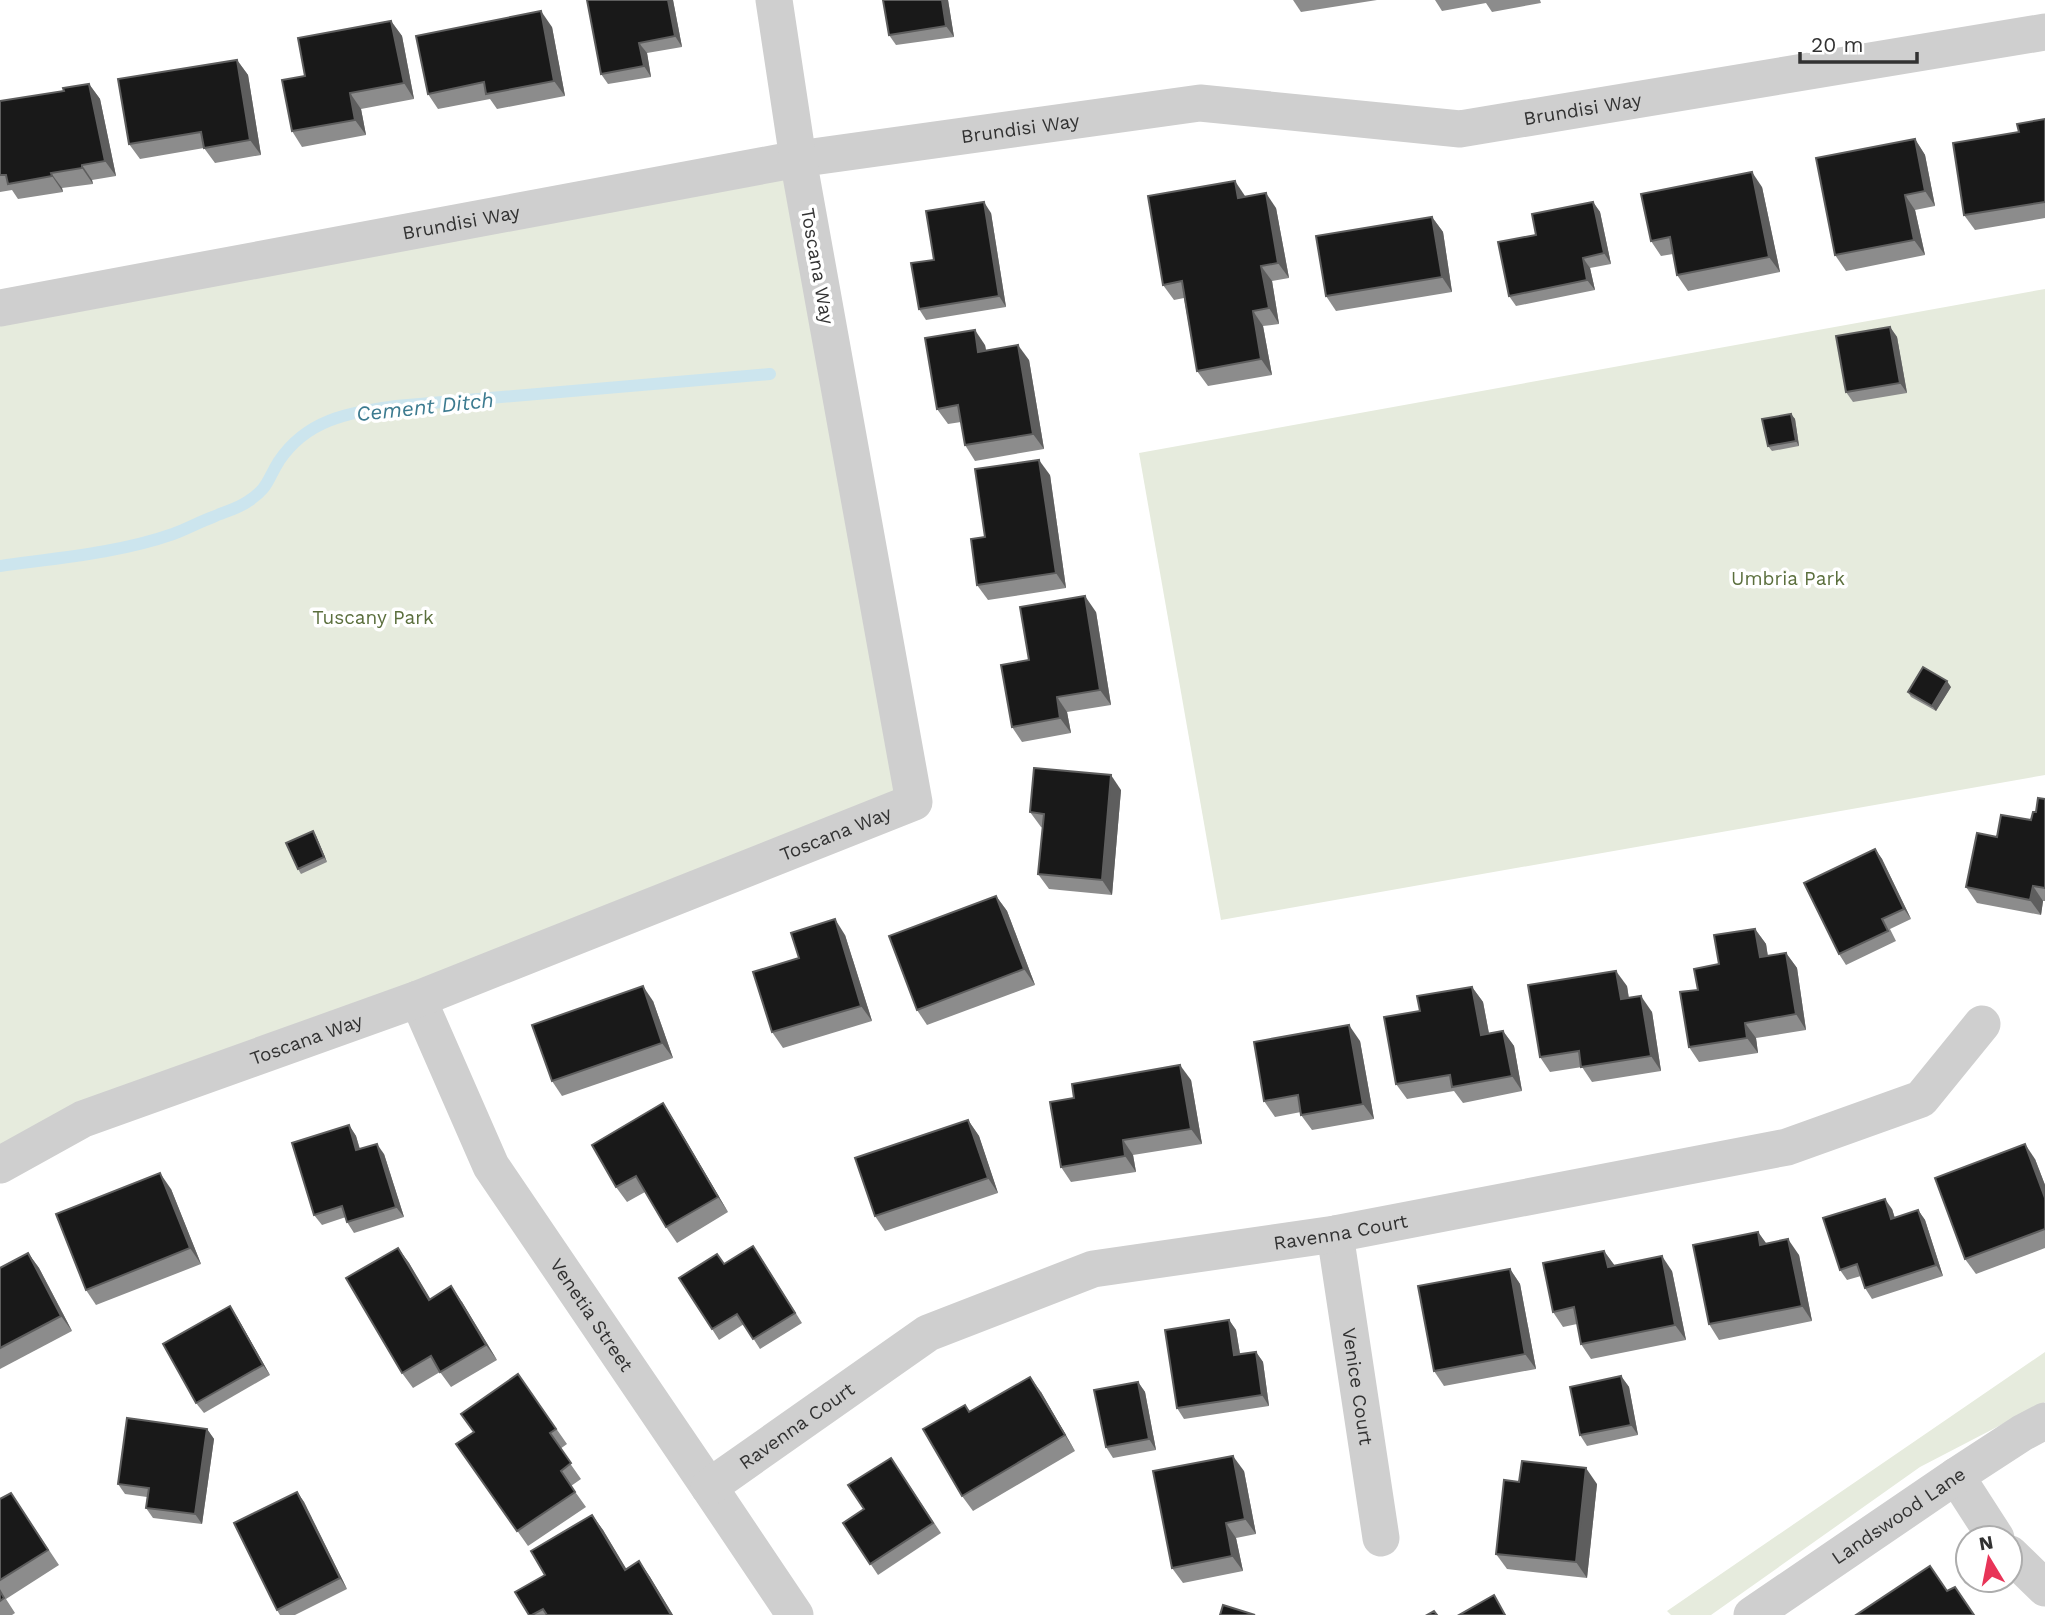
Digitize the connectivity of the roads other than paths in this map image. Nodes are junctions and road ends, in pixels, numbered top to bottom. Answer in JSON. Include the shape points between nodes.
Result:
{"nodes":[{"id":1,"x":774,"y":0,"type":"edge"},
{"id":2,"x":2045,"y":32,"type":"edge"},
{"id":3,"x":799,"y":159,"type":"junction"},
{"id":4,"x":0,"y":308,"type":"edge"},
{"id":5,"x":418,"y":999,"type":"junction"},
{"id":6,"x":1982,"y":1024,"type":"dead end"},
{"id":7,"x":0,"y":1165,"type":"edge"},
{"id":8,"x":1335,"y":1234,"type":"junction"},
{"id":9,"x":2045,"y":1421,"type":"edge"},
{"id":10,"x":1956,"y":1476,"type":"junction"},
{"id":11,"x":709,"y":1487,"type":"junction"},
{"id":12,"x":1987,"y":1524,"type":"edge"},
{"id":13,"x":1381,"y":1538,"type":"dead end"},
{"id":14,"x":2024,"y":1568,"type":"edge"},
{"id":15,"x":2045,"y":1588,"type":"edge"},
{"id":16,"x":794,"y":1615,"type":"edge"},
{"id":17,"x":1752,"y":1615,"type":"edge"}],
"edges":[{"from":1,"to":3,"type":"street","name":"Toscana Way"},
{"from":2,"to":3,"type":"street","name":"Brundisi Way","via":[[1460,129],[1200,103]]},
{"from":3,"to":4,"type":"street","name":"Brundisi Way"},
{"from":3,"to":5,"type":"street","name":"Toscana Way","via":[[914,802]]},
{"from":5,"to":7,"type":"street","name":"Toscana Way","via":[[83,1119]]},
{"from":5,"to":11,"type":"street","name":"Venetia Street","via":[[491,1166]]},
{"from":6,"to":8,"type":"street","name":"Ravenna Court","via":[[1921,1099],[1787,1147]]},
{"from":8,"to":11,"type":"street","name":"Ravenna Court","via":[[1093,1269],[928,1334]]},
{"from":8,"to":13,"type":"street","name":"Venice Court"},
{"from":9,"to":10,"type":"street","name":"Landswood Lane"},
{"from":10,"to":12,"type":"street"},
{"from":10,"to":17,"type":"street","name":"Landswood Lane"},
{"from":11,"to":16,"type":"street","name":"Venetia Street"},
{"from":14,"to":15,"type":"street"}]}
